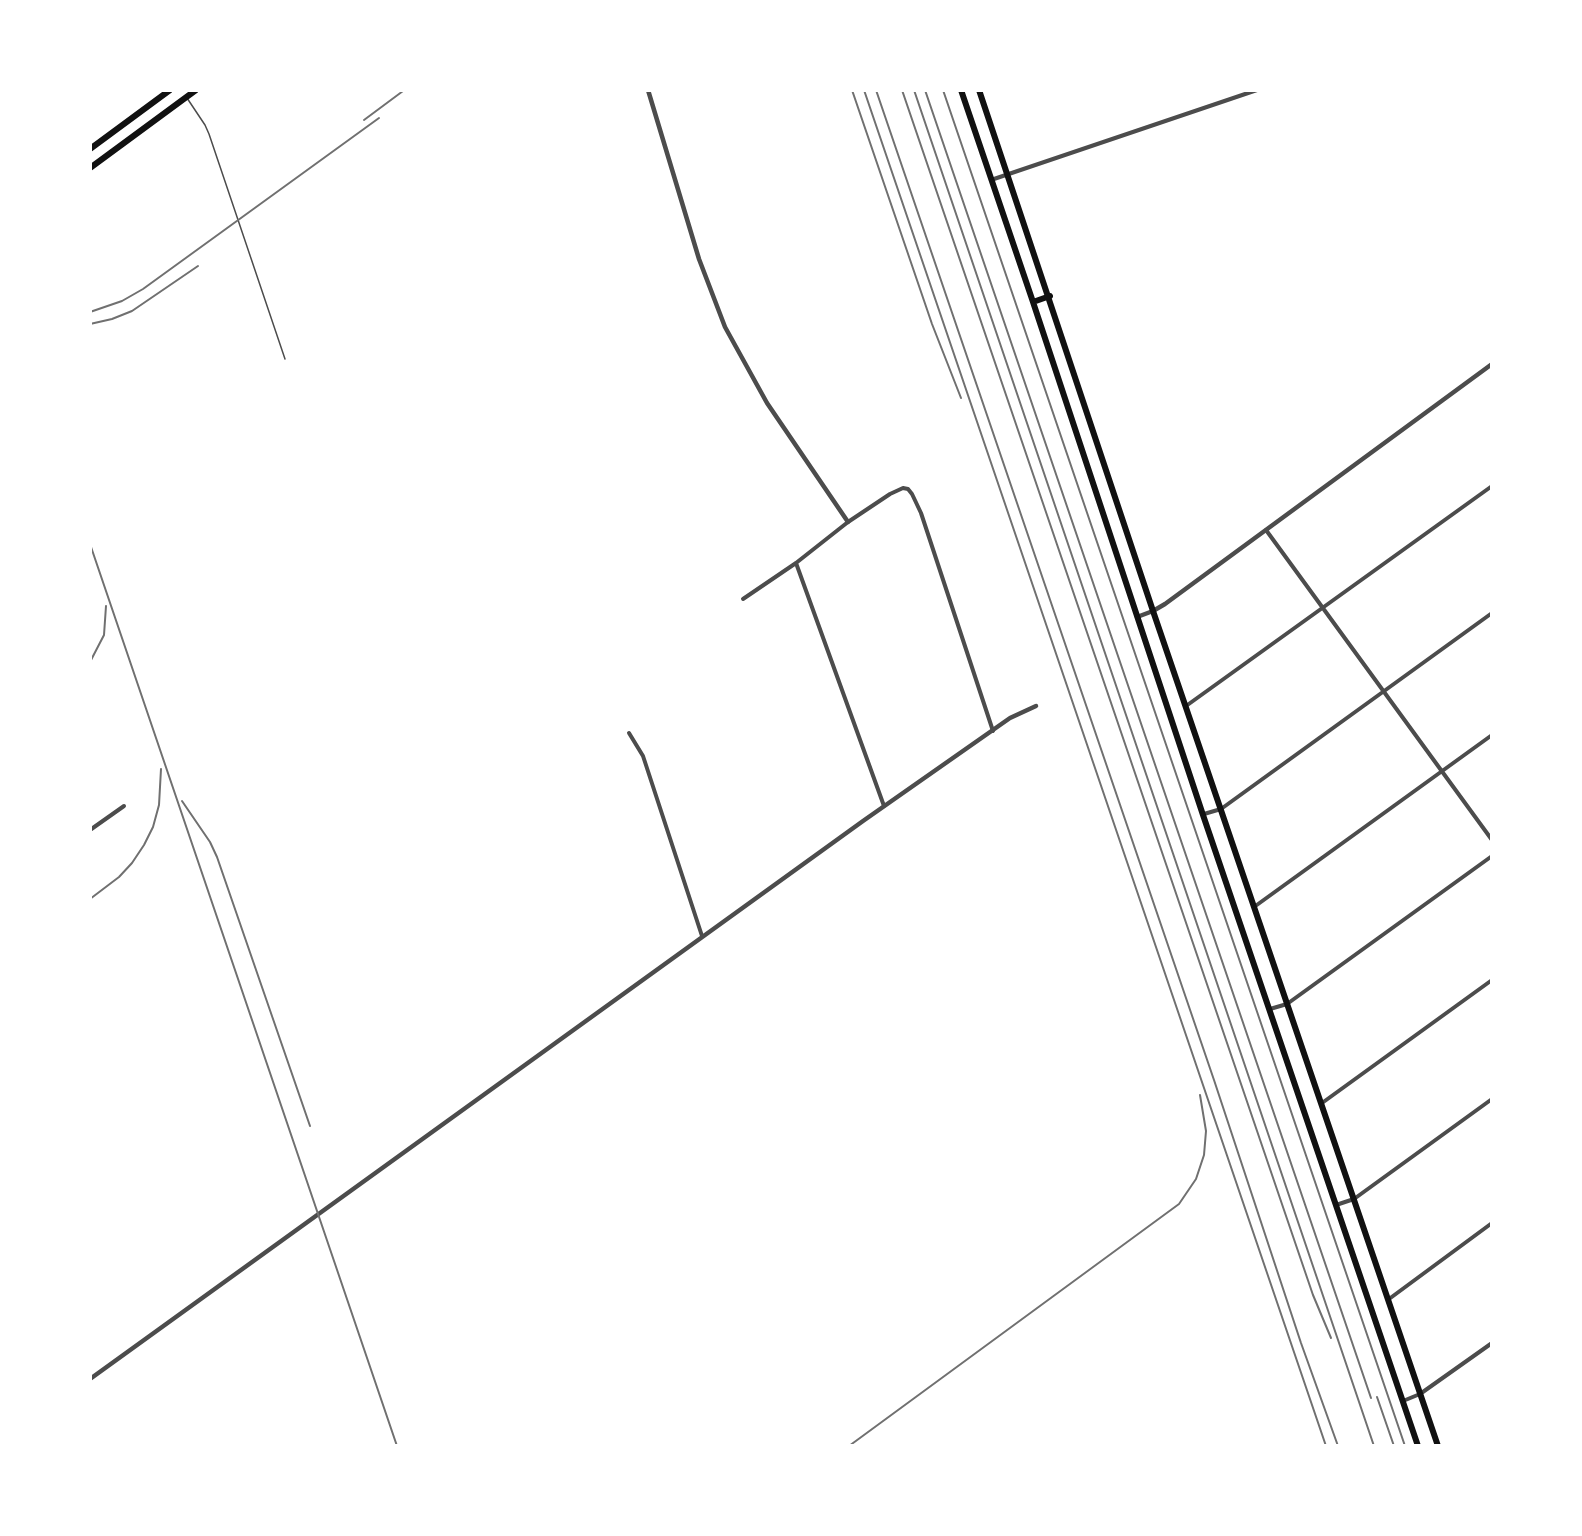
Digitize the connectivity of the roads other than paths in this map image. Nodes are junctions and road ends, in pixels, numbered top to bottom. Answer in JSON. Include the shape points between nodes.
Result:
{"nodes":[{"id":1,"x":170,"y":90,"type":"edge"},
{"id":2,"x":196,"y":90,"type":"edge"},
{"id":3,"x":648,"y":90,"type":"edge"},
{"id":4,"x":960,"y":90,"type":"edge"},
{"id":5,"x":979,"y":90,"type":"edge"},
{"id":6,"x":1257,"y":90,"type":"edge"},
{"id":7,"x":185,"y":94,"type":"junction"},
{"id":8,"x":90,"y":149,"type":"edge"},
{"id":9,"x":90,"y":168,"type":"edge"},
{"id":10,"x":1008,"y":174,"type":"junction"},
{"id":11,"x":991,"y":180,"type":"junction"},
{"id":12,"x":1050,"y":296,"type":"junction"},
{"id":13,"x":1033,"y":302,"type":"junction"},
{"id":14,"x":285,"y":359,"type":"dead end"},
{"id":15,"x":1492,"y":364,"type":"edge"},
{"id":16,"x":1492,"y":486,"type":"edge"},
{"id":17,"x":848,"y":522,"type":"junction"},
{"id":18,"x":1266,"y":530,"type":"junction"},
{"id":19,"x":796,"y":563,"type":"junction"},
{"id":20,"x":743,"y":599,"type":"dead end"},
{"id":21,"x":1323,"y":608,"type":"junction"},
{"id":22,"x":1154,"y":611,"type":"junction"},
{"id":23,"x":1492,"y":613,"type":"edge"},
{"id":24,"x":1137,"y":617,"type":"junction"},
{"id":25,"x":1384,"y":692,"type":"junction"},
{"id":26,"x":1036,"y":706,"type":"dead end"},
{"id":27,"x":1186,"y":706,"type":"junction"},
{"id":28,"x":993,"y":731,"type":"junction"},
{"id":29,"x":629,"y":733,"type":"dead end"},
{"id":30,"x":1492,"y":735,"type":"edge"},
{"id":31,"x":1442,"y":771,"type":"junction"},
{"id":32,"x":124,"y":806,"type":"dead end"},
{"id":33,"x":884,"y":806,"type":"junction"},
{"id":34,"x":1221,"y":809,"type":"junction"},
{"id":35,"x":1203,"y":815,"type":"junction"},
{"id":36,"x":90,"y":830,"type":"edge"},
{"id":37,"x":1492,"y":840,"type":"edge"},
{"id":38,"x":1492,"y":856,"type":"edge"},
{"id":39,"x":1254,"y":907,"type":"junction"},
{"id":40,"x":702,"y":936,"type":"junction"},
{"id":41,"x":1492,"y":980,"type":"edge"},
{"id":42,"x":1287,"y":1004,"type":"junction"},
{"id":43,"x":1270,"y":1009,"type":"junction"},
{"id":44,"x":1492,"y":1099,"type":"edge"},
{"id":45,"x":1321,"y":1104,"type":"junction"},
{"id":46,"x":1354,"y":1199,"type":"junction"},
{"id":47,"x":1336,"y":1205,"type":"junction"},
{"id":48,"x":1492,"y":1223,"type":"edge"},
{"id":49,"x":1388,"y":1299,"type":"junction"},
{"id":50,"x":1492,"y":1342,"type":"edge"},
{"id":51,"x":90,"y":1379,"type":"edge"},
{"id":52,"x":1420,"y":1394,"type":"junction"},
{"id":53,"x":1402,"y":1401,"type":"junction"},
{"id":54,"x":1418,"y":1446,"type":"edge"},
{"id":55,"x":1438,"y":1446,"type":"edge"}],
"edges":[{"from":1,"to":8,"type":"main road"},
{"from":2,"to":7,"type":"main road"},
{"from":3,"to":17,"type":"street","via":[[699,259],[725,327],[768,403]]},
{"from":4,"to":11,"type":"main road"},
{"from":5,"to":10,"type":"main road"},
{"from":6,"to":10,"type":"street"},
{"from":7,"to":9,"type":"main road"},
{"from":7,"to":14,"type":"lane","via":[[206,124]]},
{"from":10,"to":11,"type":"street"},
{"from":10,"to":12,"type":"main road"},
{"from":11,"to":13,"type":"main road"},
{"from":12,"to":13,"type":"main road"},
{"from":12,"to":22,"type":"main road"},
{"from":13,"to":24,"type":"main road"},
{"from":15,"to":18,"type":"street"},
{"from":16,"to":21,"type":"street"},
{"from":17,"to":19,"type":"street"},
{"from":17,"to":28,"type":"street","via":[[897,489],[908,489],[912,494]]},
{"from":18,"to":21,"type":"street"},
{"from":18,"to":22,"type":"street"},
{"from":19,"to":20,"type":"street"},
{"from":19,"to":33,"type":"street"},
{"from":21,"to":25,"type":"street"},
{"from":21,"to":27,"type":"street"},
{"from":22,"to":24,"type":"street"},
{"from":22,"to":27,"type":"main road"},
{"from":23,"to":25,"type":"street"},
{"from":24,"to":35,"type":"main road"},
{"from":25,"to":31,"type":"street"},
{"from":25,"to":34,"type":"street"},
{"from":26,"to":28,"type":"street"},
{"from":27,"to":34,"type":"main road"},
{"from":28,"to":33,"type":"street"},
{"from":29,"to":40,"type":"street","via":[[643,756]]},
{"from":30,"to":31,"type":"street"},
{"from":31,"to":37,"type":"street"},
{"from":31,"to":39,"type":"street"},
{"from":32,"to":36,"type":"street"},
{"from":33,"to":40,"type":"street"},
{"from":34,"to":35,"type":"street"},
{"from":34,"to":39,"type":"main road"},
{"from":35,"to":43,"type":"main road"},
{"from":38,"to":42,"type":"street"},
{"from":39,"to":42,"type":"main road"},
{"from":40,"to":51,"type":"street"},
{"from":41,"to":45,"type":"street"},
{"from":42,"to":43,"type":"street"},
{"from":42,"to":45,"type":"main road"},
{"from":43,"to":47,"type":"main road"},
{"from":44,"to":46,"type":"street"},
{"from":45,"to":46,"type":"main road"},
{"from":46,"to":47,"type":"street"},
{"from":46,"to":49,"type":"main road"},
{"from":47,"to":53,"type":"main road"},
{"from":48,"to":49,"type":"street"},
{"from":49,"to":52,"type":"main road"},
{"from":50,"to":52,"type":"street"},
{"from":52,"to":53,"type":"street"},
{"from":52,"to":55,"type":"main road"},
{"from":53,"to":54,"type":"main road"}]}
